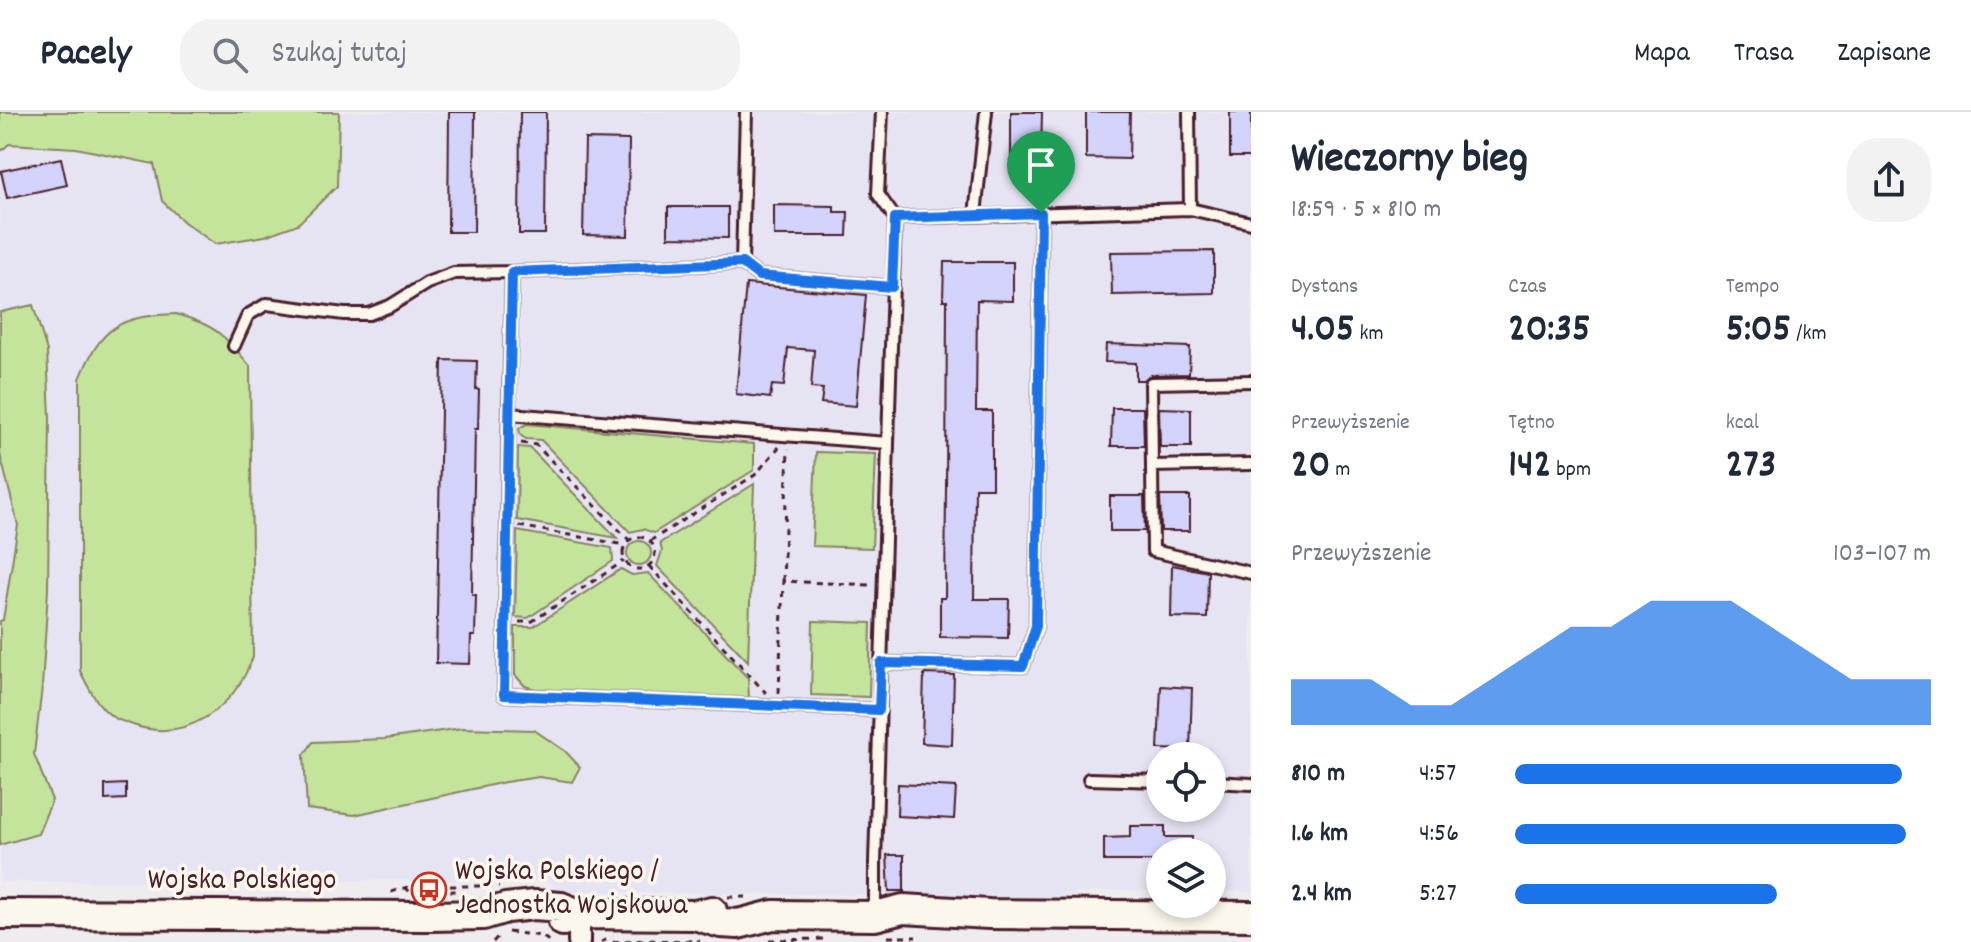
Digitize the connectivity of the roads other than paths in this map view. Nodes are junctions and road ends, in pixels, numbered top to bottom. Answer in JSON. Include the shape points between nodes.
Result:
{"nodes":[{"id":1,"x":746,"y":112,"type":"edge"},
{"id":2,"x":882,"y":112,"type":"edge"},
{"id":3,"x":986,"y":112,"type":"edge"},
{"id":4,"x":1189,"y":112,"type":"edge"},
{"id":5,"x":1190,"y":209,"type":"junction"},
{"id":6,"x":1041,"y":213,"type":"junction"},
{"id":7,"x":975,"y":215,"type":"junction"},
{"id":8,"x":895,"y":218,"type":"junction"},
{"id":9,"x":1251,"y":223,"type":"edge"},
{"id":10,"x":742,"y":263,"type":"junction"},
{"id":11,"x":512,"y":272,"type":"junction"},
{"id":12,"x":892,"y":287,"type":"junction"},
{"id":13,"x":234,"y":346,"type":"dead end"},
{"id":14,"x":1251,"y":381,"type":"edge"},
{"id":15,"x":509,"y":414,"type":"junction"},
{"id":16,"x":888,"y":443,"type":"junction"},
{"id":17,"x":1251,"y":464,"type":"edge"},
{"id":18,"x":1152,"y":466,"type":"junction"},
{"id":19,"x":1251,"y":573,"type":"edge"},
{"id":20,"x":881,"y":663,"type":"junction"},
{"id":21,"x":879,"y":710,"type":"junction"},
{"id":22,"x":1089,"y":779,"type":"dead end"},
{"id":23,"x":1146,"y":781,"type":"edge"},
{"id":24,"x":1226,"y":783,"type":"edge"},
{"id":25,"x":1251,"y":784,"type":"edge"},
{"id":26,"x":0,"y":914,"type":"edge"},
{"id":27,"x":579,"y":914,"type":"junction"},
{"id":28,"x":875,"y":916,"type":"junction"},
{"id":29,"x":1251,"y":916,"type":"edge"},
{"id":30,"x":579,"y":942,"type":"edge"}],
"edges":[{"from":1,"to":10,"type":"lane"},
{"from":2,"to":8,"type":"lane","via":[[878,194]]},
{"from":3,"to":7,"type":"lane"},
{"from":4,"to":5,"type":"lane"},
{"from":5,"to":6,"type":"lane"},
{"from":5,"to":9,"type":"lane"},
{"from":6,"to":7,"type":"lane"},
{"from":6,"to":20,"type":"lane","via":[[1036,626],[1023,666]]},
{"from":7,"to":8,"type":"lane"},
{"from":8,"to":12,"type":"lane"},
{"from":10,"to":11,"type":"lane"},
{"from":10,"to":12,"type":"lane","via":[[759,276]]},
{"from":11,"to":13,"type":"lane","via":[[454,273],[369,314],[267,304],[248,315]]},
{"from":11,"to":15,"type":"lane"},
{"from":12,"to":16,"type":"lane"},
{"from":14,"to":18,"type":"lane","via":[[1151,383]]},
{"from":15,"to":16,"type":"lane"},
{"from":15,"to":21,"type":"lane","via":[[504,695]]},
{"from":16,"to":20,"type":"lane"},
{"from":17,"to":18,"type":"lane"},
{"from":18,"to":19,"type":"lane","via":[[1153,551]]},
{"from":20,"to":21,"type":"lane"},
{"from":21,"to":28,"type":"lane"},
{"from":22,"to":23,"type":"lane"},
{"from":24,"to":25,"type":"lane"},
{"from":26,"to":27,"type":"main road","name":"Wojska Polskiego","via":[[493,923],[506,908],[534,905]]},
{"from":27,"to":28,"type":"main road","name":"Wojska Polskiego","via":[[695,915],[729,908],[773,915]]},
{"from":27,"to":30,"type":"street"},
{"from":28,"to":29,"type":"main road","name":"Wojska Polskiego","via":[[903,909]]}]}
